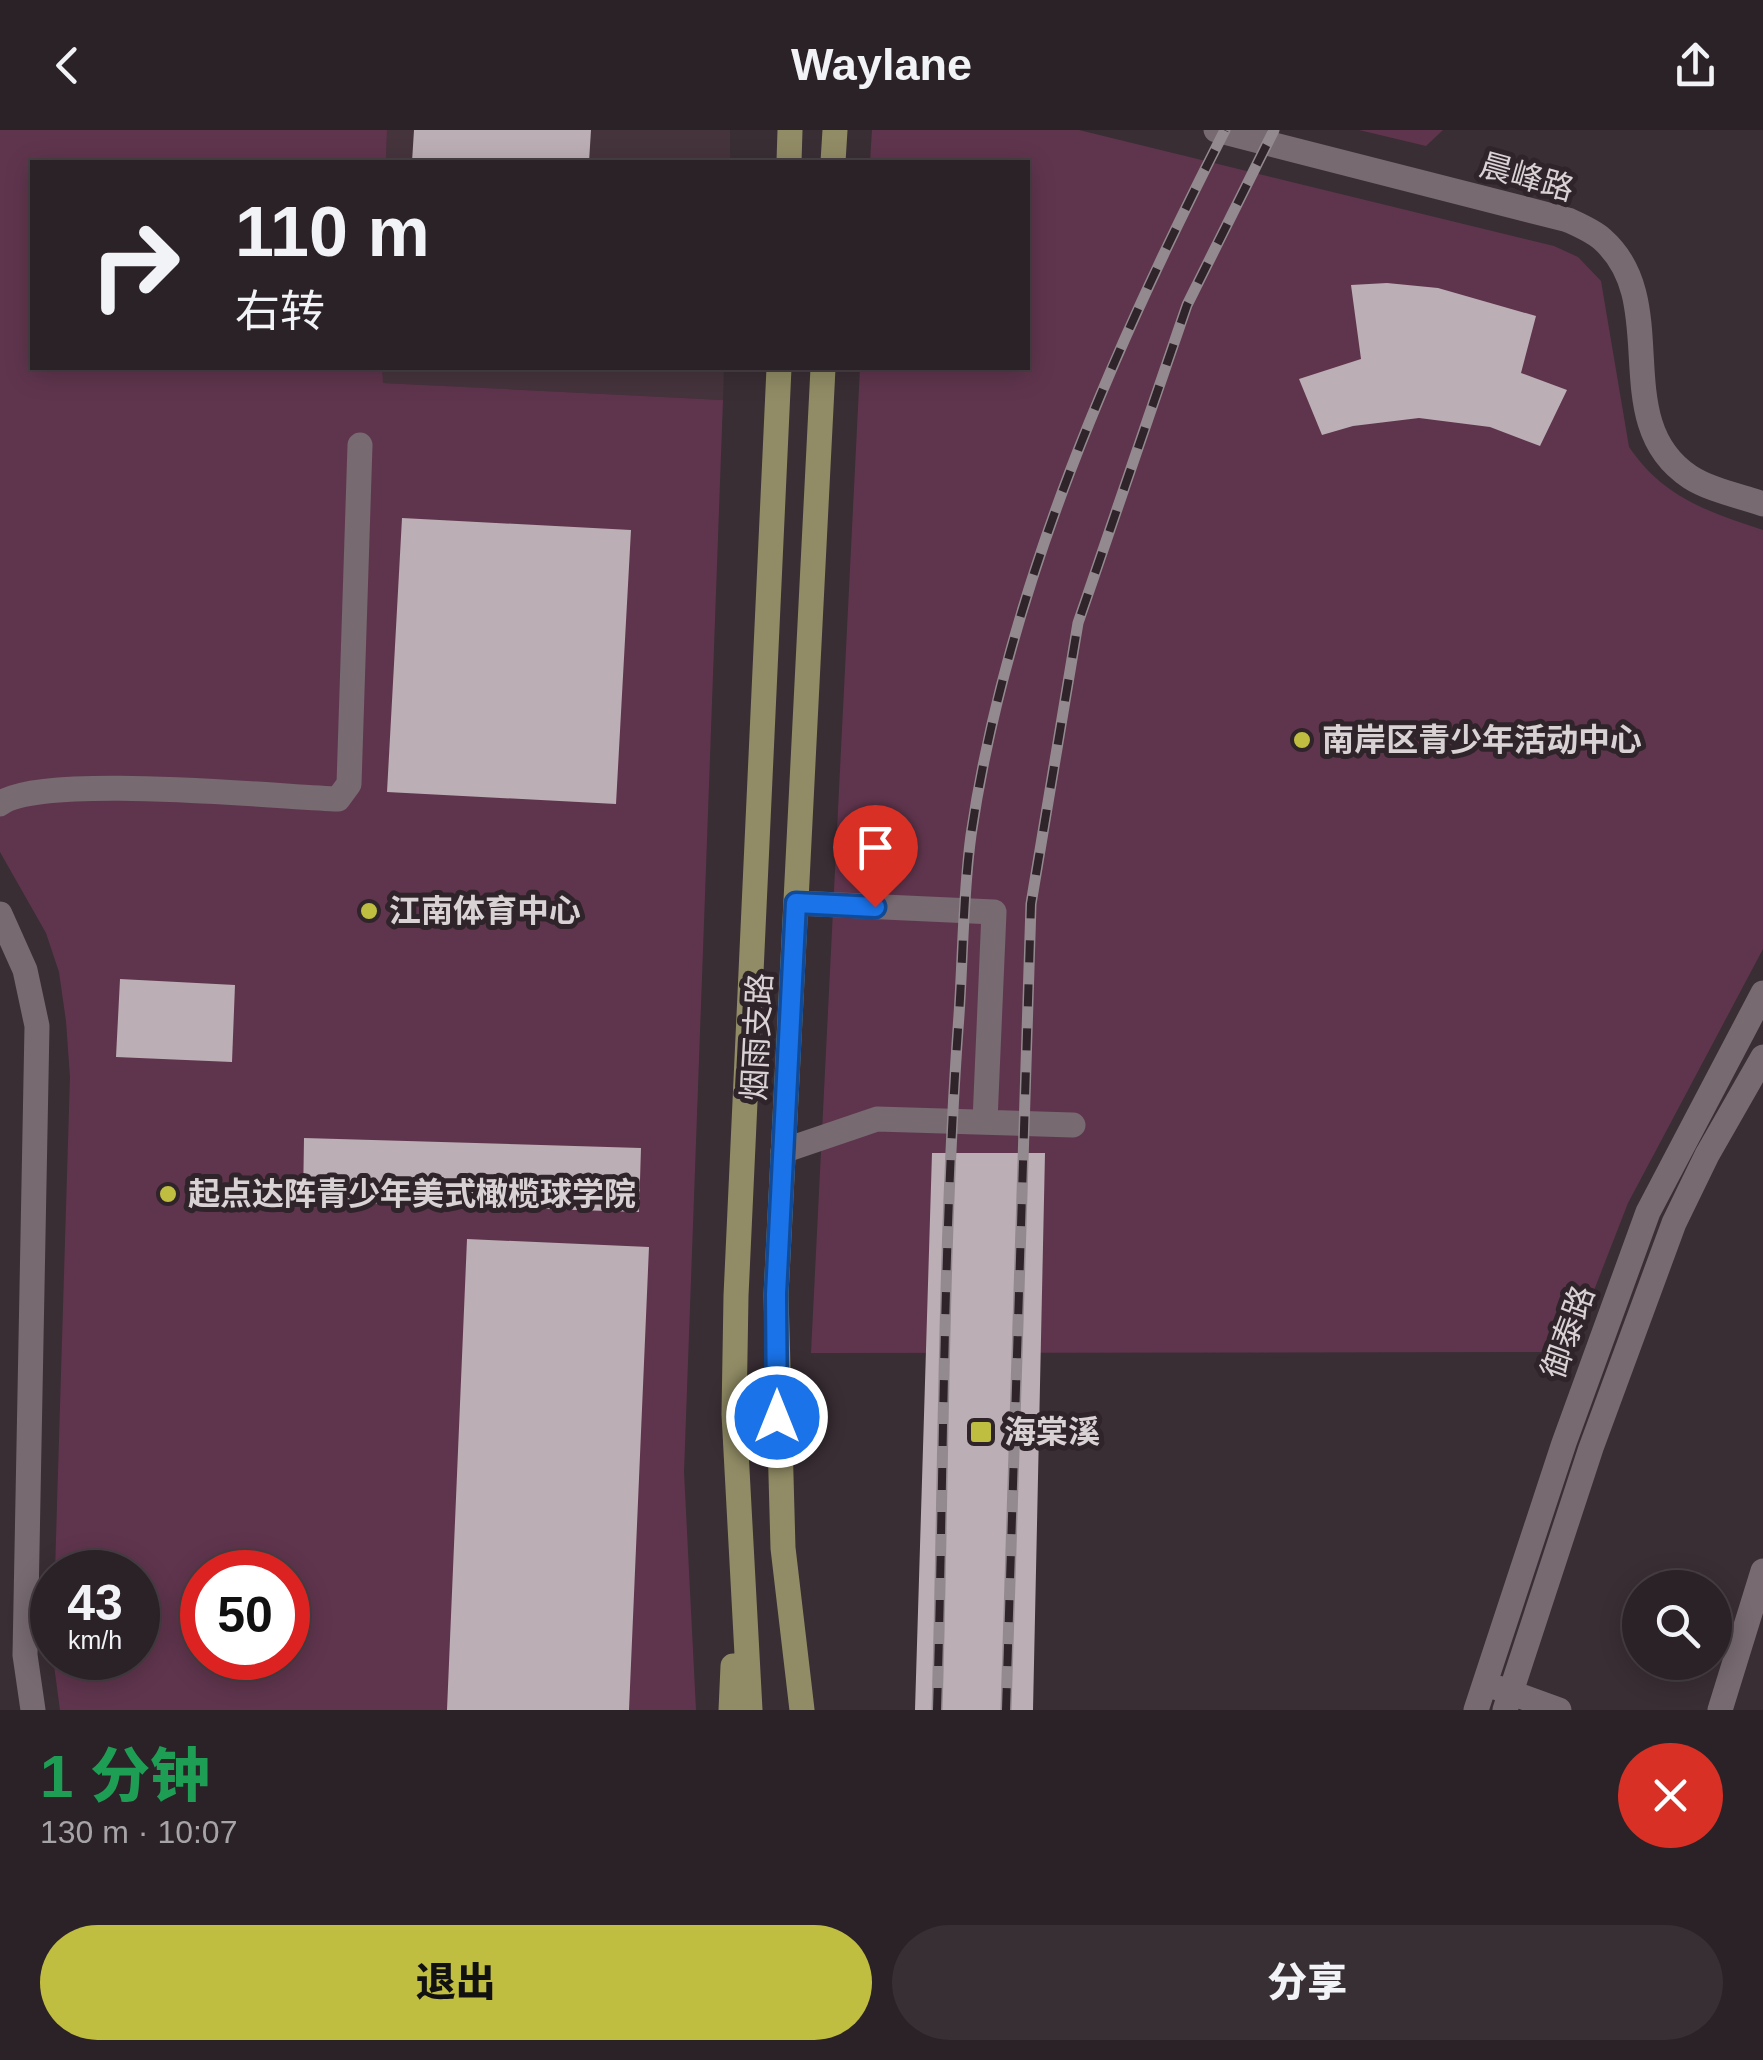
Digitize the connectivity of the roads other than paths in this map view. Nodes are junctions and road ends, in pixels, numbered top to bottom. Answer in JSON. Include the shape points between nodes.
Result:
{"nodes":[{"id":1,"x":790,"y":130,"type":"edge"},
{"id":2,"x":835,"y":130,"type":"edge"},
{"id":3,"x":1216,"y":130,"type":"edge"},
{"id":4,"x":789,"y":160,"type":"edge"},
{"id":5,"x":834,"y":160,"type":"edge"},
{"id":6,"x":779,"y":370,"type":"edge"},
{"id":7,"x":823,"y":370,"type":"edge"},
{"id":8,"x":360,"y":445,"type":"dead end"},
{"id":9,"x":1763,"y":504,"type":"edge"},
{"id":10,"x":0,"y":804,"type":"edge"},
{"id":11,"x":796,"y":903,"type":"junction"},
{"id":12,"x":0,"y":914,"type":"edge"},
{"id":13,"x":1763,"y":993,"type":"edge"},
{"id":14,"x":1763,"y":1057,"type":"edge"},
{"id":15,"x":986,"y":1121,"type":"junction"},
{"id":16,"x":1073,"y":1124,"type":"dead end"},
{"id":17,"x":784,"y":1151,"type":"junction"},
{"id":18,"x":739,"y":1551,"type":"junction"},
{"id":19,"x":1763,"y":1571,"type":"edge"},
{"id":20,"x":1484,"y":1683,"type":"junction"},
{"id":21,"x":1508,"y":1701,"type":"edge"},
{"id":22,"x":33,"y":1710,"type":"edge"},
{"id":23,"x":731,"y":1710,"type":"edge"},
{"id":24,"x":750,"y":1710,"type":"edge"},
{"id":25,"x":802,"y":1710,"type":"edge"},
{"id":26,"x":1476,"y":1710,"type":"edge"},
{"id":27,"x":1559,"y":1710,"type":"edge"},
{"id":28,"x":1720,"y":1710,"type":"edge"}],
"edges":[{"from":1,"to":4,"type":"main road"},
{"from":2,"to":5,"type":"main road"},
{"from":3,"to":9,"type":"street","name":"晨峰路","via":[[1568,220],[1602,238],[1636,293],[1654,438],[1692,479]]},
{"from":6,"to":18,"type":"main road","name":"烟雨支路","via":[[736,1296]]},
{"from":7,"to":11,"type":"main road","name":"烟雨支路"},
{"from":8,"to":10,"type":"street","via":[[349,784],[338,799],[56,788]]},
{"from":11,"to":15,"type":"street","via":[[994,912]]},
{"from":11,"to":17,"type":"main road","name":"烟雨支路"},
{"from":12,"to":22,"type":"street","via":[[25,970],[37,1026],[25,1655]]},
{"from":13,"to":20,"type":"street","name":"御泰路","via":[[1648,1212]]},
{"from":14,"to":21,"type":"street","name":"御泰路","via":[[1674,1223],[1590,1448]]},
{"from":15,"to":16,"type":"street"},
{"from":15,"to":17,"type":"street","via":[[877,1119]]},
{"from":17,"to":25,"type":"main road","name":"烟雨支路","via":[[777,1417],[783,1548]]},
{"from":18,"to":23,"type":"main road"},
{"from":18,"to":24,"type":"main road","name":"烟雨支路"},
{"from":19,"to":28,"type":"street"},
{"from":20,"to":21,"type":"street"},
{"from":20,"to":26,"type":"street","name":"御泰路"},
{"from":21,"to":27,"type":"street"}]}
